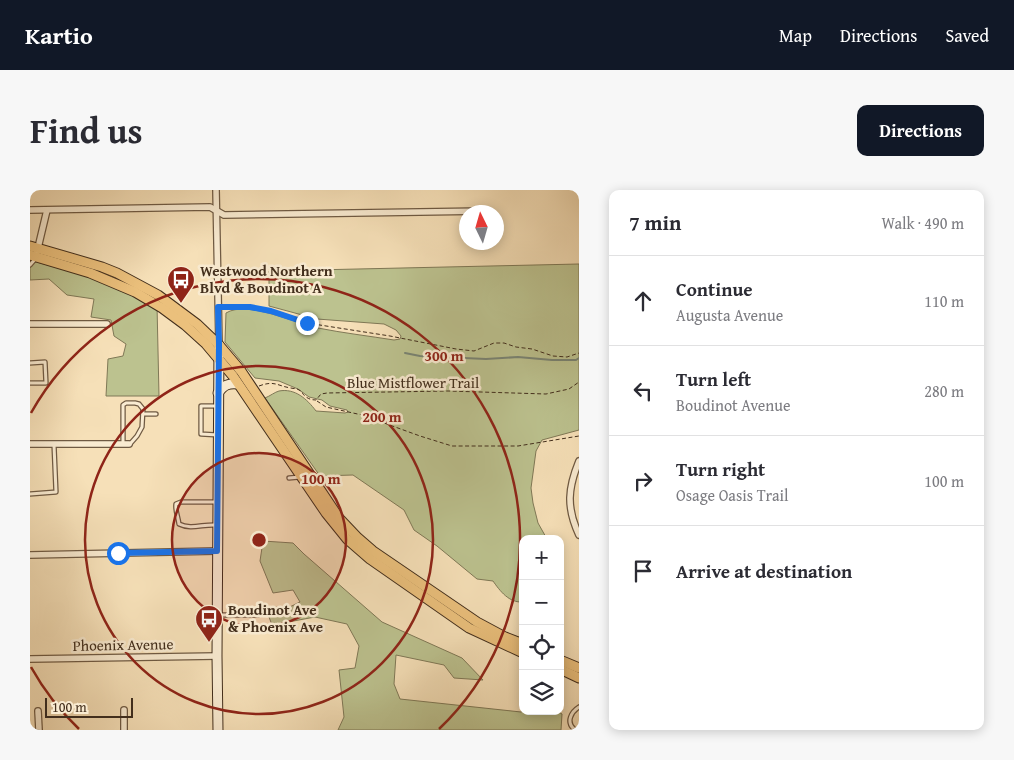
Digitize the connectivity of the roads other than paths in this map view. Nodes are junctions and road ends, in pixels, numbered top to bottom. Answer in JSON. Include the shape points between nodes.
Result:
{"nodes":[{"id":1,"x":216,"y":190,"type":"edge"},
{"id":2,"x":30,"y":210,"type":"edge"},
{"id":3,"x":47,"y":210,"type":"junction"},
{"id":4,"x":216,"y":210,"type":"junction"},
{"id":5,"x":459,"y":211,"type":"edge"},
{"id":6,"x":34,"y":251,"type":"edge"},
{"id":7,"x":30,"y":265,"type":"edge"},
{"id":8,"x":126,"y":283,"type":"junction"},
{"id":9,"x":30,"y":324,"type":"edge"},
{"id":10,"x":107,"y":324,"type":"dead end"},
{"id":11,"x":219,"y":344,"type":"junction"},
{"id":12,"x":218,"y":359,"type":"junction"},
{"id":13,"x":30,"y":362,"type":"edge"},
{"id":14,"x":30,"y":383,"type":"edge"},
{"id":15,"x":238,"y":384,"type":"junction"},
{"id":16,"x":218,"y":393,"type":"junction"},
{"id":17,"x":218,"y":406,"type":"junction"},
{"id":18,"x":143,"y":414,"type":"junction"},
{"id":19,"x":156,"y":414,"type":"dead end"},
{"id":20,"x":218,"y":435,"type":"junction"},
{"id":21,"x":30,"y":444,"type":"edge"},
{"id":22,"x":126,"y":444,"type":"junction"},
{"id":23,"x":54,"y":445,"type":"junction"},
{"id":24,"x":579,"y":461,"type":"edge"},
{"id":25,"x":304,"y":474,"type":"junction"},
{"id":26,"x":289,"y":478,"type":"dead end"},
{"id":27,"x":30,"y":494,"type":"edge"},
{"id":28,"x":218,"y":502,"type":"junction"},
{"id":29,"x":217,"y":525,"type":"junction"},
{"id":30,"x":579,"y":535,"type":"edge"},
{"id":31,"x":217,"y":551,"type":"junction"},
{"id":32,"x":30,"y":554,"type":"edge"},
{"id":33,"x":289,"y":609,"type":"dead end"},
{"id":34,"x":217,"y":616,"type":"junction"},
{"id":35,"x":488,"y":633,"type":"junction"},
{"id":36,"x":519,"y":643,"type":"edge"},
{"id":37,"x":519,"y":651,"type":"edge"},
{"id":38,"x":217,"y":656,"type":"junction"},
{"id":39,"x":30,"y":659,"type":"edge"},
{"id":40,"x":564,"y":662,"type":"edge"},
{"id":41,"x":564,"y":669,"type":"edge"},
{"id":42,"x":577,"y":670,"type":"edge"},
{"id":43,"x":579,"y":707,"type":"edge"},
{"id":44,"x":124,"y":710,"type":"dead end"},
{"id":45,"x":38,"y":711,"type":"dead end"},
{"id":46,"x":574,"y":729,"type":"edge"},
{"id":47,"x":39,"y":730,"type":"edge"},
{"id":48,"x":124,"y":730,"type":"edge"},
{"id":49,"x":218,"y":730,"type":"edge"}],
"edges":[{"from":1,"to":4,"type":"street"},
{"from":2,"to":3,"type":"street"},
{"from":3,"to":4,"type":"street","via":[[210,207]]},
{"from":3,"to":6,"type":"street"},
{"from":4,"to":5,"type":"street","via":[[224,215]]},
{"from":4,"to":11,"type":"street"},
{"from":6,"to":7,"type":"lane"},
{"from":6,"to":8,"type":"main road","via":[[102,267]]},
{"from":8,"to":11,"type":"main road","via":[[158,295]]},
{"from":8,"to":12,"type":"main road","via":[[176,318]]},
{"from":9,"to":10,"type":"street"},
{"from":11,"to":12,"type":"street"},
{"from":11,"to":25,"type":"main road","via":[[253,389]]},
{"from":12,"to":15,"type":"main road"},
{"from":12,"to":16,"type":"street"},
{"from":13,"to":14,"type":"lane","via":[[45,362],[46,383]]},
{"from":15,"to":16,"type":"street","via":[[226,384]]},
{"from":15,"to":25,"type":"main road"},
{"from":16,"to":17,"type":"street"},
{"from":17,"to":20,"type":"street"},
{"from":17,"to":20,"type":"lane","via":[[201,406],[201,434]]},
{"from":18,"to":19,"type":"lane"},
{"from":18,"to":22,"type":"lane","via":[[141,430]]},
{"from":18,"to":22,"type":"lane","via":[[139,404],[123,405]]},
{"from":20,"to":28,"type":"street"},
{"from":21,"to":23,"type":"street"},
{"from":22,"to":23,"type":"street"},
{"from":23,"to":27,"type":"lane","via":[[56,492]]},
{"from":24,"to":30,"type":"street","via":[[571,481],[569,502]]},
{"from":25,"to":26,"type":"lane"},
{"from":25,"to":35,"type":"main road","via":[[358,538],[404,578],[477,622]]},
{"from":28,"to":29,"type":"street"},
{"from":28,"to":29,"type":"lane","via":[[181,502],[175,508],[180,525]]},
{"from":29,"to":31,"type":"street"},
{"from":31,"to":32,"type":"street"},
{"from":31,"to":34,"type":"street"},
{"from":33,"to":34,"type":"lane","via":[[264,610],[256,615]]},
{"from":34,"to":38,"type":"street"},
{"from":35,"to":36,"type":"main road"},
{"from":35,"to":37,"type":"main road"},
{"from":38,"to":39,"type":"street","name":"Phoenix Avenue"},
{"from":38,"to":49,"type":"street"},
{"from":40,"to":42,"type":"main road"},
{"from":41,"to":42,"type":"main road"},
{"from":43,"to":46,"type":"lane","via":[[571,713],[570,724]]},
{"from":44,"to":48,"type":"street"},
{"from":45,"to":47,"type":"street"}]}
